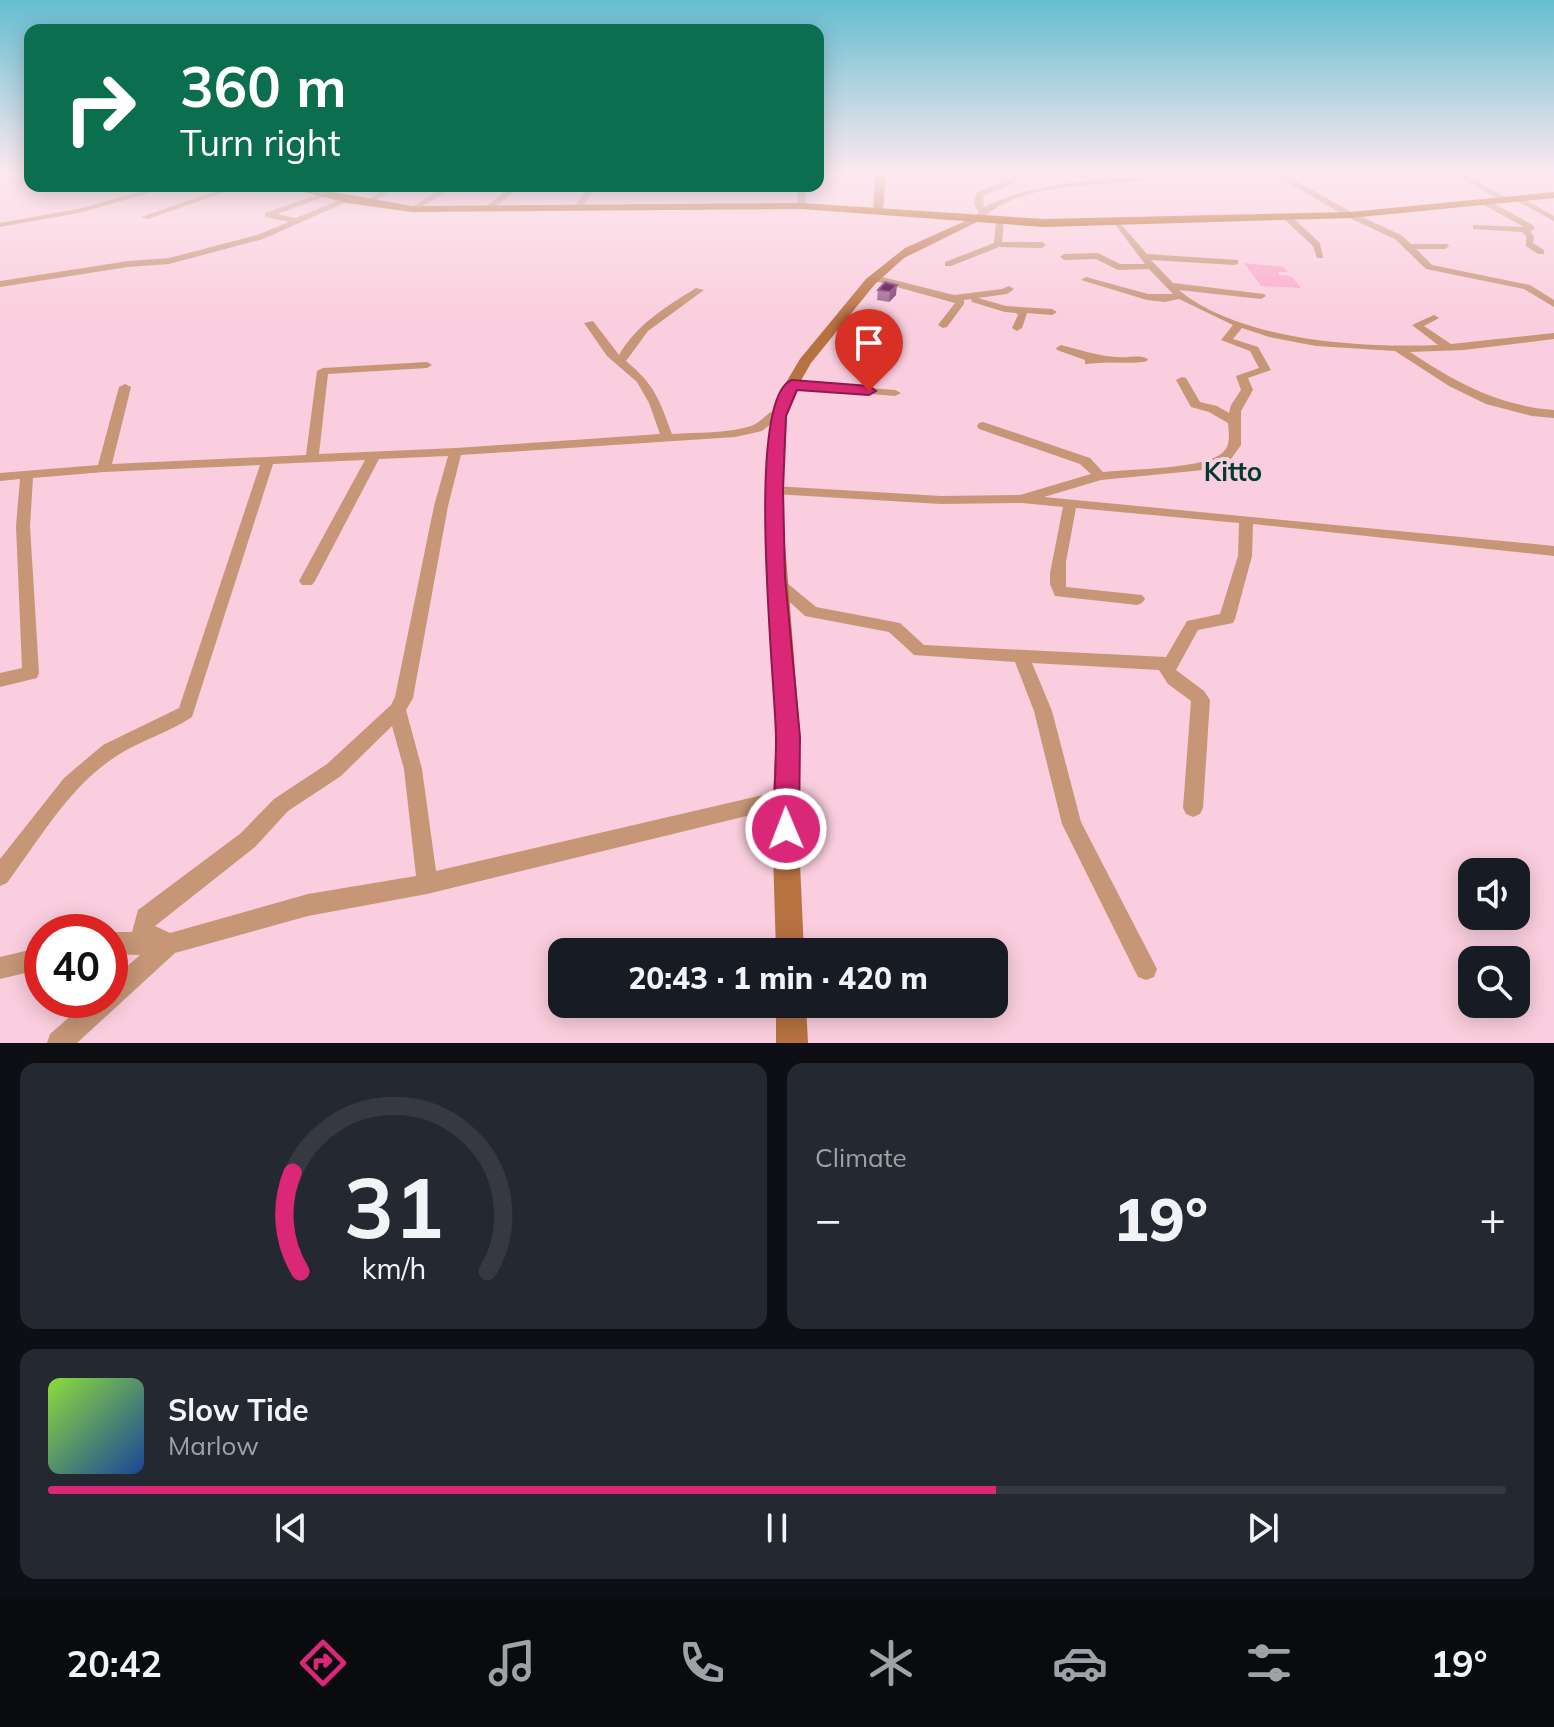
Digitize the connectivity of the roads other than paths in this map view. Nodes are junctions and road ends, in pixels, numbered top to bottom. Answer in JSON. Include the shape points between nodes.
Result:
{"nodes":[{"id":1,"x":295,"y":222,"type":"edge"},
{"id":2,"x":973,"y":222,"type":"edge"},
{"id":3,"x":1000,"y":222,"type":"joint"},
{"id":4,"x":1163,"y":222,"type":"edge"},
{"id":5,"x":1292,"y":222,"type":"edge"},
{"id":6,"x":1365,"y":222,"type":"edge"},
{"id":7,"x":1520,"y":222,"type":"edge"},
{"id":8,"x":1118,"y":223,"type":"junction"},
{"id":9,"x":1476,"y":227,"type":"dead end"},
{"id":10,"x":1525,"y":230,"type":"junction"},
{"id":11,"x":998,"y":244,"type":"junction"},
{"id":12,"x":1042,"y":245,"type":"dead end"},
{"id":13,"x":1445,"y":246,"type":"dead end"},
{"id":14,"x":1409,"y":247,"type":"junction"},
{"id":15,"x":1541,"y":252,"type":"dead end"},
{"id":16,"x":1320,"y":256,"type":"dead end"},
{"id":17,"x":1064,"y":257,"type":"dead end"},
{"id":18,"x":1145,"y":257,"type":"junction"},
{"id":19,"x":1235,"y":262,"type":"dead end"},
{"id":20,"x":948,"y":264,"type":"dead end"},
{"id":21,"x":1154,"y":266,"type":"junction"},
{"id":22,"x":874,"y":278,"type":"junction"},
{"id":23,"x":0,"y":284,"type":"edge"},
{"id":24,"x":1089,"y":285,"type":"dead end"},
{"id":25,"x":1170,"y":286,"type":"junction"},
{"id":26,"x":1009,"y":289,"type":"dead end"},
{"id":27,"x":699,"y":290,"type":"dead end"},
{"id":28,"x":1180,"y":296,"type":"junction"},
{"id":29,"x":1261,"y":296,"type":"dead end"},
{"id":30,"x":958,"y":298,"type":"junction"},
{"id":31,"x":1554,"y":304,"type":"edge"},
{"id":32,"x":1019,"y":310,"type":"junction"},
{"id":33,"x":1052,"y":312,"type":"dead end"},
{"id":34,"x":1434,"y":318,"type":"dead end"},
{"id":35,"x":589,"y":323,"type":"dead end"},
{"id":36,"x":1240,"y":324,"type":"junction"},
{"id":37,"x":943,"y":325,"type":"dead end"},
{"id":38,"x":1017,"y":328,"type":"dead end"},
{"id":39,"x":1554,"y":336,"type":"edge"},
{"id":40,"x":1061,"y":348,"type":"dead end"},
{"id":41,"x":1449,"y":348,"type":"junction"},
{"id":42,"x":1398,"y":349,"type":"junction"},
{"id":43,"x":1143,"y":359,"type":"dead end"},
{"id":44,"x":621,"y":360,"type":"junction"},
{"id":45,"x":427,"y":365,"type":"dead end"},
{"id":46,"x":1182,"y":380,"type":"dead end"},
{"id":47,"x":792,"y":385,"type":"junction"},
{"id":48,"x":125,"y":387,"type":"dead end"},
{"id":49,"x":895,"y":393,"type":"dead end"},
{"id":50,"x":780,"y":411,"type":"junction"},
{"id":51,"x":1554,"y":414,"type":"edge"},
{"id":52,"x":1233,"y":421,"type":"junction"},
{"id":53,"x":983,"y":426,"type":"dead end"},
{"id":54,"x":667,"y":437,"type":"junction"},
{"id":55,"x":456,"y":452,"type":"junction"},
{"id":56,"x":374,"y":456,"type":"junction"},
{"id":57,"x":312,"y":459,"type":"junction"},
{"id":58,"x":268,"y":461,"type":"junction"},
{"id":59,"x":104,"y":468,"type":"junction"},
{"id":60,"x":27,"y":475,"type":"junction"},
{"id":61,"x":1100,"y":476,"type":"junction"},
{"id":62,"x":0,"y":477,"type":"edge"},
{"id":63,"x":774,"y":490,"type":"junction"},
{"id":64,"x":1020,"y":499,"type":"junction"},
{"id":65,"x":1070,"y":505,"type":"junction"},
{"id":66,"x":1246,"y":519,"type":"junction"},
{"id":67,"x":1554,"y":551,"type":"edge"},
{"id":68,"x":307,"y":581,"type":"dead end"},
{"id":69,"x":775,"y":582,"type":"junction"},
{"id":70,"x":1137,"y":599,"type":"dead end"},
{"id":71,"x":1021,"y":657,"type":"junction"},
{"id":72,"x":1171,"y":664,"type":"junction"},
{"id":73,"x":0,"y":680,"type":"edge"},
{"id":74,"x":397,"y":710,"type":"junction"},
{"id":75,"x":785,"y":799,"type":"junction"},
{"id":76,"x":1193,"y":808,"type":"dead end"},
{"id":77,"x":0,"y":876,"type":"edge"},
{"id":78,"x":427,"y":884,"type":"junction"},
{"id":79,"x":790,"y":938,"type":"edge"},
{"id":80,"x":128,"y":943,"type":"edge"},
{"id":81,"x":169,"y":944,"type":"junction"},
{"id":82,"x":24,"y":962,"type":"edge"},
{"id":83,"x":0,"y":968,"type":"edge"},
{"id":84,"x":1146,"y":969,"type":"dead end"},
{"id":85,"x":128,"y":980,"type":"edge"},
{"id":86,"x":86,"y":1018,"type":"edge"},
{"id":87,"x":791,"y":1018,"type":"edge"},
{"id":88,"x":59,"y":1043,"type":"edge"},
{"id":89,"x":792,"y":1043,"type":"edge"}],
"edges":[{"from":1,"to":23,"type":"street","via":[[260,237],[169,261]]},
{"from":2,"to":22,"type":"street","via":[[911,249]]},
{"from":3,"to":8,"type":"main road"},
{"from":3,"to":11,"type":"street"},
{"from":4,"to":8,"type":"main road"},
{"from":5,"to":16,"type":"street","via":[[1317,245]]},
{"from":6,"to":14,"type":"street"},
{"from":7,"to":10,"type":"street","via":[[1531,228]]},
{"from":8,"to":18,"type":"street"},
{"from":9,"to":10,"type":"street"},
{"from":10,"to":15,"type":"street","via":[[1529,244]]},
{"from":11,"to":12,"type":"street"},
{"from":11,"to":20,"type":"street"},
{"from":13,"to":14,"type":"street"},
{"from":14,"to":31,"type":"street","via":[[1429,267],[1527,287]]},
{"from":17,"to":21,"type":"street","via":[[1098,256],[1118,267]]},
{"from":18,"to":19,"type":"street"},
{"from":18,"to":21,"type":"street"},
{"from":21,"to":25,"type":"street"},
{"from":22,"to":30,"type":"street"},
{"from":22,"to":47,"type":"street"},
{"from":24,"to":28,"type":"street","via":[[1165,299]]},
{"from":25,"to":28,"type":"street"},
{"from":25,"to":29,"type":"street"},
{"from":26,"to":30,"type":"street"},
{"from":27,"to":44,"type":"street","via":[[661,315],[627,347]]},
{"from":28,"to":36,"type":"street"},
{"from":30,"to":32,"type":"street"},
{"from":30,"to":37,"type":"street","via":[[961,302]]},
{"from":32,"to":33,"type":"street"},
{"from":32,"to":38,"type":"street","via":[[1023,315]]},
{"from":34,"to":41,"type":"street","via":[[1417,325]]},
{"from":35,"to":44,"type":"street"},
{"from":36,"to":42,"type":"street","via":[[1296,339]]},
{"from":36,"to":52,"type":"street","via":[[1226,340],[1254,349],[1265,370],[1242,376],[1247,390],[1237,401]]},
{"from":39,"to":41,"type":"street"},
{"from":40,"to":43,"type":"street","via":[[1091,360]]},
{"from":41,"to":42,"type":"street"},
{"from":42,"to":51,"type":"street","via":[[1476,398],[1517,411]]},
{"from":44,"to":54,"type":"street","via":[[642,380]]},
{"from":45,"to":57,"type":"street","via":[[323,371]]},
{"from":46,"to":52,"type":"street","via":[[1195,405]]},
{"from":47,"to":49,"type":"street"},
{"from":47,"to":50,"type":"street"},
{"from":48,"to":59,"type":"street"},
{"from":50,"to":54,"type":"street","via":[[747,432]]},
{"from":50,"to":63,"type":"street"},
{"from":52,"to":61,"type":"street","via":[[1235,445],[1217,463]]},
{"from":53,"to":61,"type":"street","via":[[1085,461]]},
{"from":54,"to":55,"type":"street"},
{"from":55,"to":56,"type":"street"},
{"from":55,"to":74,"type":"street","via":[[404,698]]},
{"from":56,"to":57,"type":"street"},
{"from":56,"to":68,"type":"street"},
{"from":57,"to":58,"type":"street"},
{"from":58,"to":59,"type":"street"},
{"from":58,"to":77,"type":"street","via":[[186,712],[100,757],[69,785]]},
{"from":59,"to":60,"type":"street"},
{"from":60,"to":62,"type":"street"},
{"from":60,"to":73,"type":"street","via":[[23,526],[31,673]]},
{"from":61,"to":64,"type":"street"},
{"from":63,"to":64,"type":"street"},
{"from":63,"to":69,"type":"street"},
{"from":64,"to":65,"type":"street"},
{"from":65,"to":66,"type":"street"},
{"from":65,"to":70,"type":"street","via":[[1058,566],[1060,592]]},
{"from":66,"to":67,"type":"street"},
{"from":66,"to":72,"type":"street","via":[[1245,556],[1227,619],[1193,625]]},
{"from":69,"to":71,"type":"street","via":[[811,612],[894,627],[920,651]]},
{"from":69,"to":75,"type":"street","via":[[788,737]]},
{"from":71,"to":72,"type":"street"},
{"from":71,"to":84,"type":"street","via":[[1043,711],[1072,824]]},
{"from":72,"to":76,"type":"street","via":[[1168,673],[1201,700]]},
{"from":74,"to":78,"type":"street","via":[[413,769]]},
{"from":74,"to":81,"type":"street","via":[[334,770],[281,805],[248,840],[146,918],[142,931]]},
{"from":75,"to":78,"type":"street"},
{"from":75,"to":79,"type":"street"},
{"from":78,"to":81,"type":"street","via":[[308,905]]},
{"from":80,"to":81,"type":"street"},
{"from":81,"to":85,"type":"street"},
{"from":82,"to":83,"type":"street"},
{"from":86,"to":88,"type":"street"},
{"from":87,"to":89,"type":"street"}]}
